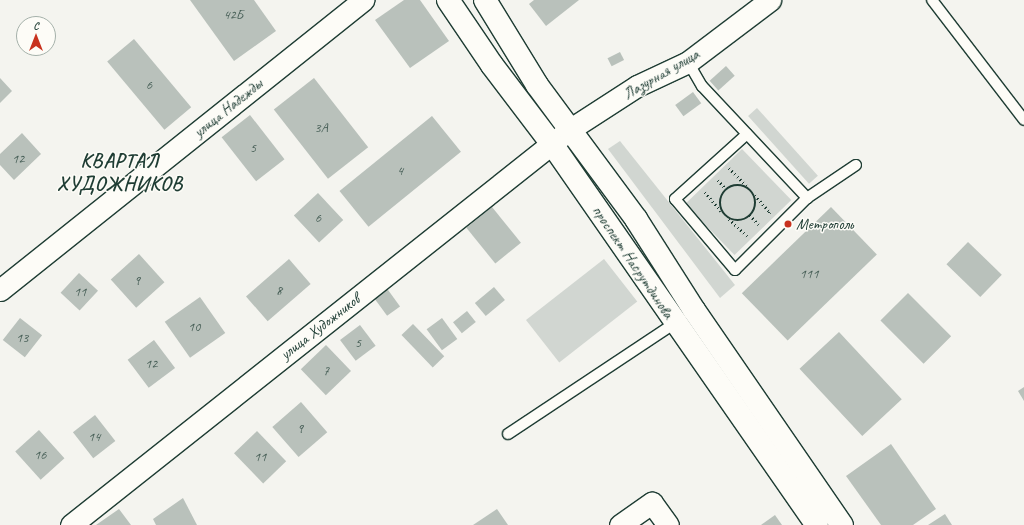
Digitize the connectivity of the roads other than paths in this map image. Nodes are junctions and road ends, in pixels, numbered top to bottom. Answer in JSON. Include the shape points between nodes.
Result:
{"nodes":[{"id":1,"x":363,"y":0,"type":"edge"},
{"id":2,"x":448,"y":0,"type":"edge"},
{"id":3,"x":485,"y":0,"type":"edge"},
{"id":4,"x":770,"y":0,"type":"edge"},
{"id":5,"x":932,"y":0,"type":"edge"},
{"id":6,"x":688,"y":62,"type":"junction"},
{"id":7,"x":1024,"y":120,"type":"edge"},
{"id":8,"x":570,"y":130,"type":"junction"},
{"id":9,"x":747,"y":134,"type":"junction"},
{"id":10,"x":552,"y":144,"type":"junction"},
{"id":11,"x":856,"y":166,"type":"dead end"},
{"id":12,"x":807,"y":198,"type":"junction"},
{"id":13,"x":0,"y":290,"type":"edge"},
{"id":14,"x":676,"y":323,"type":"junction"},
{"id":15,"x":508,"y":434,"type":"dead end"},
{"id":16,"x":71,"y":525,"type":"edge"},
{"id":17,"x":620,"y":525,"type":"edge"},
{"id":18,"x":668,"y":525,"type":"edge"},
{"id":19,"x":817,"y":525,"type":"edge"},
{"id":20,"x":842,"y":525,"type":"edge"}],
"edges":[{"from":1,"to":13,"type":"street","name":"улица Надежды"},
{"from":2,"to":10,"type":"main road","name":"проспект Насрутдинова","via":[[492,65]]},
{"from":3,"to":8,"type":"main road","name":"проспект Насрутдинова","via":[[537,85]]},
{"from":4,"to":6,"type":"street","name":"Лазурная улица"},
{"from":5,"to":7,"type":"lane"},
{"from":6,"to":8,"type":"street","name":"Лазурная улица","via":[[637,86]]},
{"from":6,"to":9,"type":"lane","via":[[702,86]]},
{"from":8,"to":10,"type":"street","name":"улица Художников"},
{"from":8,"to":20,"type":"main road","name":"проспект Насрутдинова","via":[[636,220],[694,310]]},
{"from":9,"to":12,"type":"lane"},
{"from":9,"to":12,"type":"lane","via":[[676,199],[735,270]]},
{"from":10,"to":14,"type":"main road","name":"проспект Насрутдинова"},
{"from":10,"to":16,"type":"street","name":"улица Художников"},
{"from":11,"to":12,"type":"lane"},
{"from":14,"to":15,"type":"lane"},
{"from":14,"to":19,"type":"main road","name":"проспект Насрутдинова"},
{"from":17,"to":18,"type":"street","via":[[652,503]]}]}
